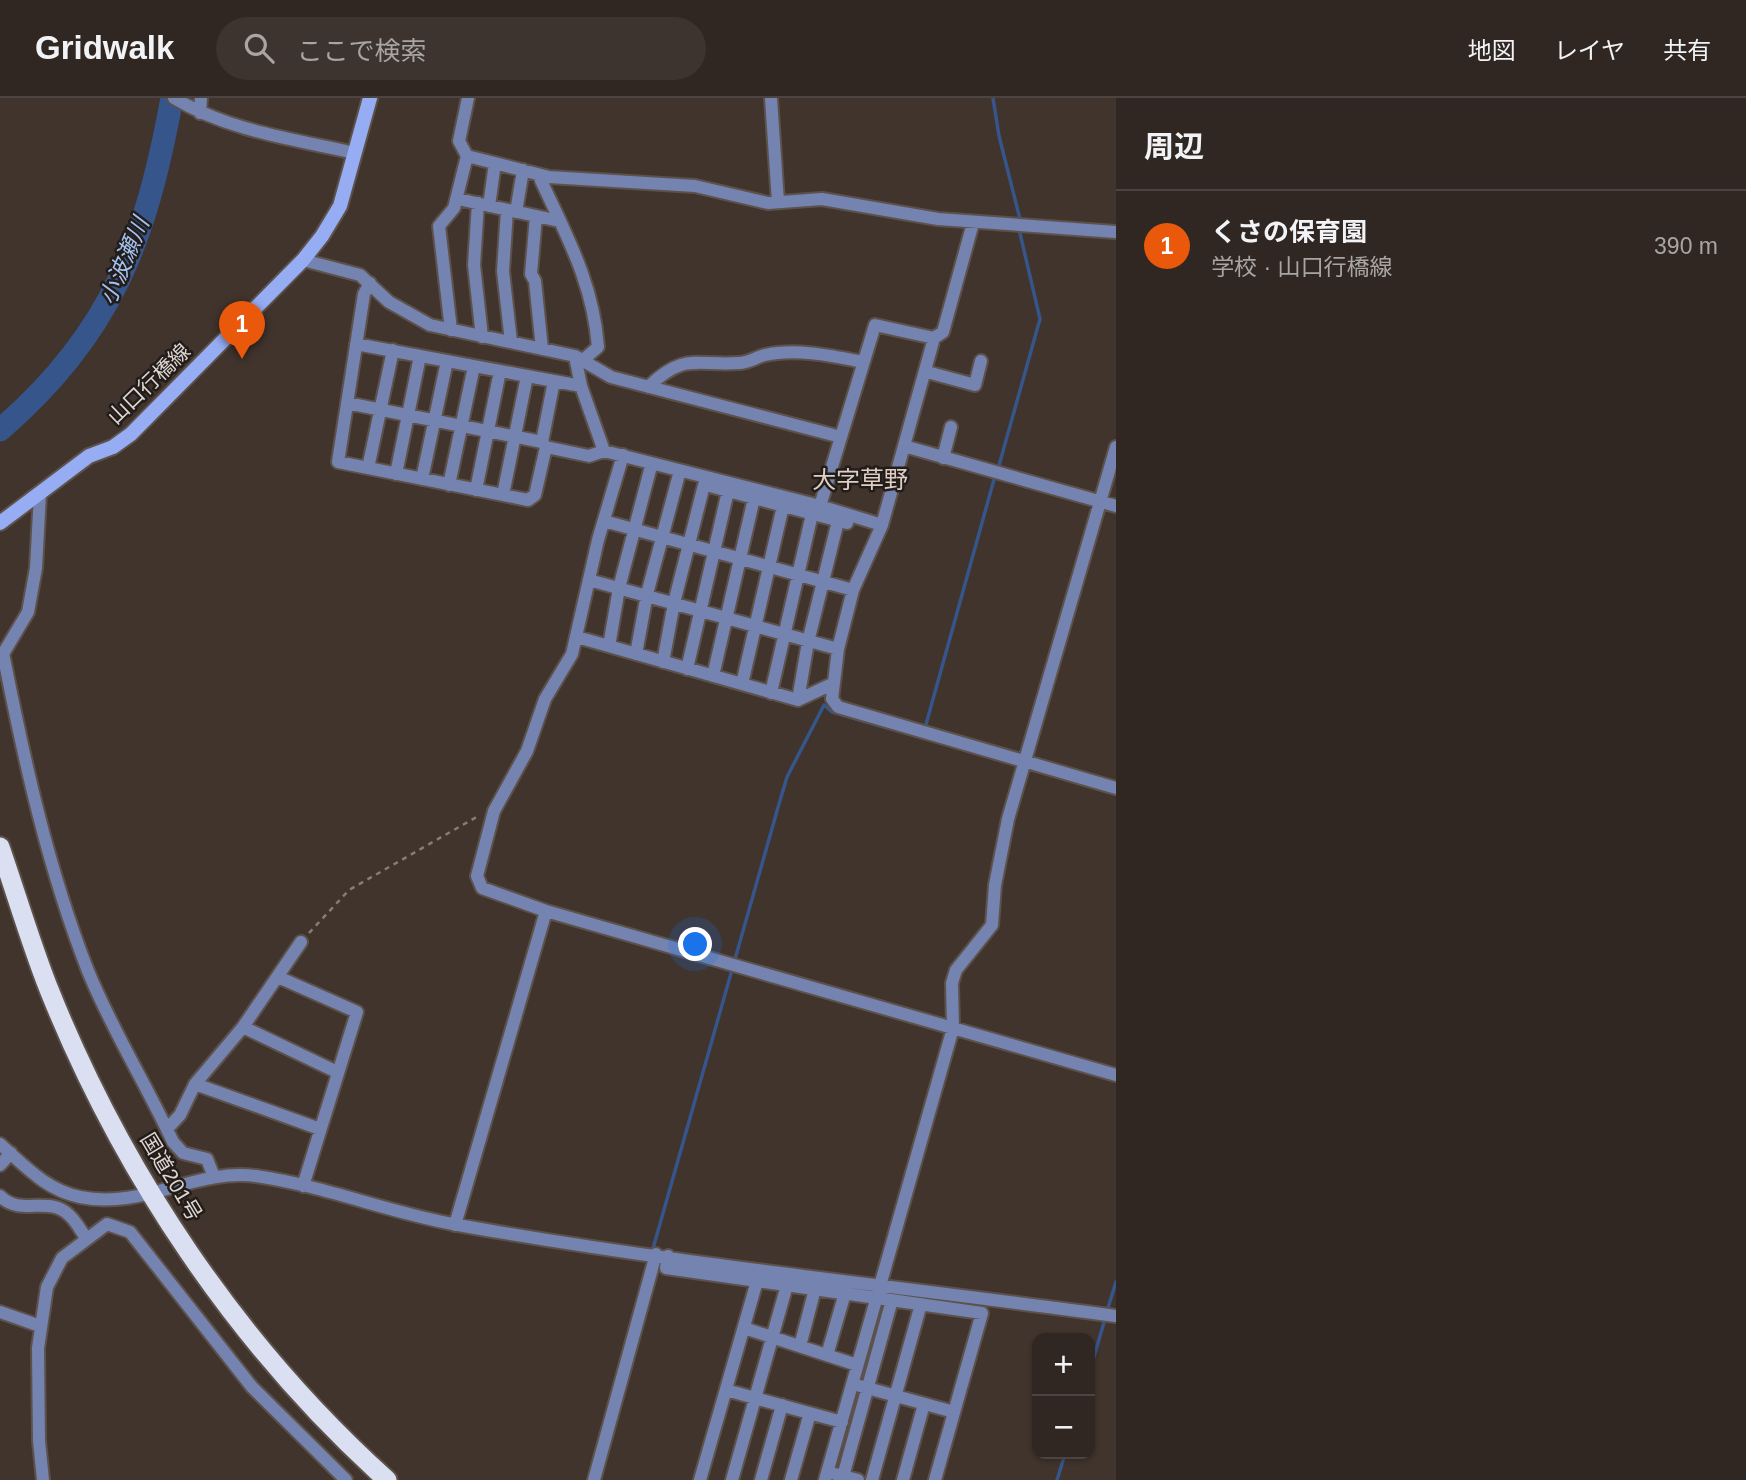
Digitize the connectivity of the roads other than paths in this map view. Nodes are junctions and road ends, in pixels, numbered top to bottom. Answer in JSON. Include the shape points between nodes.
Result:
{"nodes":[{"id":1,"x":174,"y":98,"type":"edge"},
{"id":2,"x":201,"y":98,"type":"edge"},
{"id":3,"x":370,"y":98,"type":"edge"},
{"id":4,"x":468,"y":98,"type":"edge"},
{"id":5,"x":771,"y":98,"type":"edge"},
{"id":6,"x":200,"y":113,"type":"junction"},
{"id":7,"x":355,"y":153,"type":"junction"},
{"id":8,"x":467,"y":156,"type":"junction"},
{"id":9,"x":495,"y":163,"type":"junction"},
{"id":10,"x":523,"y":170,"type":"junction"},
{"id":11,"x":538,"y":174,"type":"junction"},
{"id":12,"x":458,"y":199,"type":"junction"},
{"id":13,"x":778,"y":202,"type":"junction"},
{"id":14,"x":484,"y":204,"type":"junction"},
{"id":15,"x":511,"y":211,"type":"junction"},
{"id":16,"x":536,"y":216,"type":"junction"},
{"id":17,"x":559,"y":221,"type":"junction"},
{"id":18,"x":973,"y":223,"type":"junction"},
{"id":19,"x":1116,"y":232,"type":"edge"},
{"id":20,"x":303,"y":260,"type":"junction"},
{"id":21,"x":370,"y":283,"type":"junction"},
{"id":22,"x":452,"y":330,"type":"junction"},
{"id":23,"x":482,"y":337,"type":"junction"},
{"id":24,"x":934,"y":338,"type":"junction"},
{"id":25,"x":511,"y":342,"type":"junction"},
{"id":26,"x":356,"y":344,"type":"junction"},
{"id":27,"x":542,"y":349,"type":"junction"},
{"id":28,"x":393,"y":350,"type":"junction"},
{"id":29,"x":420,"y":356,"type":"junction"},
{"id":30,"x":579,"y":358,"type":"junction"},
{"id":31,"x":447,"y":361,"type":"junction"},
{"id":32,"x":981,"y":361,"type":"dead end"},
{"id":33,"x":863,"y":362,"type":"junction"},
{"id":34,"x":474,"y":366,"type":"junction"},
{"id":35,"x":500,"y":371,"type":"junction"},
{"id":36,"x":927,"y":372,"type":"junction"},
{"id":37,"x":527,"y":376,"type":"junction"},
{"id":38,"x":554,"y":381,"type":"junction"},
{"id":39,"x":581,"y":386,"type":"junction"},
{"id":40,"x":648,"y":387,"type":"junction"},
{"id":41,"x":347,"y":403,"type":"junction"},
{"id":42,"x":380,"y":410,"type":"junction"},
{"id":43,"x":408,"y":415,"type":"junction"},
{"id":44,"x":434,"y":421,"type":"junction"},
{"id":45,"x":461,"y":426,"type":"junction"},
{"id":46,"x":951,"y":427,"type":"dead end"},
{"id":47,"x":488,"y":432,"type":"junction"},
{"id":48,"x":515,"y":437,"type":"junction"},
{"id":49,"x":841,"y":438,"type":"junction"},
{"id":50,"x":544,"y":445,"type":"junction"},
{"id":51,"x":904,"y":446,"type":"junction"},
{"id":52,"x":1116,"y":447,"type":"edge"},
{"id":53,"x":604,"y":451,"type":"junction"},
{"id":54,"x":943,"y":458,"type":"junction"},
{"id":55,"x":626,"y":460,"type":"junction"},
{"id":56,"x":368,"y":468,"type":"junction"},
{"id":57,"x":650,"y":470,"type":"junction"},
{"id":58,"x":396,"y":474,"type":"junction"},
{"id":59,"x":678,"y":478,"type":"junction"},
{"id":60,"x":422,"y":479,"type":"junction"},
{"id":61,"x":449,"y":485,"type":"junction"},
{"id":62,"x":704,"y":485,"type":"junction"},
{"id":63,"x":476,"y":490,"type":"junction"},
{"id":64,"x":728,"y":491,"type":"junction"},
{"id":65,"x":40,"y":494,"type":"junction"},
{"id":66,"x":503,"y":495,"type":"junction"},
{"id":67,"x":754,"y":498,"type":"junction"},
{"id":68,"x":1100,"y":503,"type":"junction"},
{"id":69,"x":783,"y":506,"type":"junction"},
{"id":70,"x":1116,"y":506,"type":"edge"},
{"id":71,"x":816,"y":510,"type":"junction"},
{"id":72,"x":838,"y":520,"type":"junction"},
{"id":73,"x":604,"y":521,"type":"junction"},
{"id":74,"x":0,"y":523,"type":"edge"},
{"id":75,"x":882,"y":525,"type":"junction"},
{"id":76,"x":860,"y":526,"type":"dead end"},
{"id":77,"x":634,"y":529,"type":"junction"},
{"id":78,"x":662,"y":537,"type":"junction"},
{"id":79,"x":688,"y":544,"type":"junction"},
{"id":80,"x":713,"y":551,"type":"junction"},
{"id":81,"x":740,"y":558,"type":"junction"},
{"id":82,"x":768,"y":566,"type":"junction"},
{"id":83,"x":797,"y":574,"type":"junction"},
{"id":84,"x":589,"y":580,"type":"junction"},
{"id":85,"x":822,"y":581,"type":"junction"},
{"id":86,"x":620,"y":588,"type":"junction"},
{"id":87,"x":853,"y":590,"type":"junction"},
{"id":88,"x":647,"y":594,"type":"junction"},
{"id":89,"x":674,"y":603,"type":"junction"},
{"id":90,"x":700,"y":610,"type":"junction"},
{"id":91,"x":726,"y":618,"type":"junction"},
{"id":92,"x":754,"y":626,"type":"junction"},
{"id":93,"x":783,"y":634,"type":"junction"},
{"id":94,"x":577,"y":637,"type":"junction"},
{"id":95,"x":808,"y":642,"type":"junction"},
{"id":96,"x":609,"y":646,"type":"junction"},
{"id":97,"x":838,"y":649,"type":"junction"},
{"id":98,"x":636,"y":654,"type":"junction"},
{"id":99,"x":1,"y":656,"type":"edge"},
{"id":100,"x":663,"y":662,"type":"junction"},
{"id":101,"x":687,"y":669,"type":"junction"},
{"id":102,"x":713,"y":676,"type":"junction"},
{"id":103,"x":742,"y":684,"type":"junction"},
{"id":104,"x":832,"y":684,"type":"junction"},
{"id":105,"x":771,"y":693,"type":"junction"},
{"id":106,"x":798,"y":700,"type":"junction"},
{"id":107,"x":1026,"y":762,"type":"junction"},
{"id":108,"x":1116,"y":788,"type":"edge"},
{"id":109,"x":0,"y":847,"type":"edge"},
{"id":110,"x":547,"y":911,"type":"junction"},
{"id":111,"x":301,"y":942,"type":"road end"},
{"id":112,"x":278,"y":977,"type":"junction"},
{"id":113,"x":243,"y":1027,"type":"junction"},
{"id":114,"x":953,"y":1028,"type":"junction"},
{"id":115,"x":337,"y":1072,"type":"junction"},
{"id":116,"x":1116,"y":1075,"type":"edge"},
{"id":117,"x":195,"y":1084,"type":"junction"},
{"id":118,"x":167,"y":1129,"type":"junction"},
{"id":119,"x":320,"y":1129,"type":"junction"},
{"id":120,"x":0,"y":1144,"type":"edge"},
{"id":121,"x":10,"y":1153,"type":"junction"},
{"id":122,"x":0,"y":1164,"type":"edge"},
{"id":123,"x":214,"y":1177,"type":"junction"},
{"id":124,"x":303,"y":1186,"type":"junction"},
{"id":125,"x":0,"y":1196,"type":"edge"},
{"id":126,"x":151,"y":1196,"type":"junction"},
{"id":127,"x":455,"y":1225,"type":"junction"},
{"id":128,"x":86,"y":1238,"type":"junction"},
{"id":129,"x":662,"y":1255,"type":"junction"},
{"id":130,"x":757,"y":1281,"type":"junction"},
{"id":131,"x":787,"y":1285,"type":"junction"},
{"id":132,"x":816,"y":1289,"type":"junction"},
{"id":133,"x":878,"y":1291,"type":"junction"},
{"id":134,"x":845,"y":1293,"type":"junction"},
{"id":135,"x":892,"y":1300,"type":"junction"},
{"id":136,"x":921,"y":1304,"type":"junction"},
{"id":137,"x":0,"y":1312,"type":"edge"},
{"id":138,"x":1116,"y":1316,"type":"edge"},
{"id":139,"x":40,"y":1326,"type":"junction"},
{"id":140,"x":744,"y":1328,"type":"junction"},
{"id":141,"x":774,"y":1337,"type":"junction"},
{"id":142,"x":800,"y":1346,"type":"junction"},
{"id":143,"x":827,"y":1355,"type":"junction"},
{"id":144,"x":857,"y":1365,"type":"junction"},
{"id":145,"x":852,"y":1383,"type":"junction"},
{"id":146,"x":867,"y":1388,"type":"junction"},
{"id":147,"x":726,"y":1390,"type":"junction"},
{"id":148,"x":895,"y":1396,"type":"junction"},
{"id":149,"x":756,"y":1398,"type":"junction"},
{"id":150,"x":924,"y":1404,"type":"junction"},
{"id":151,"x":782,"y":1405,"type":"junction"},
{"id":152,"x":954,"y":1412,"type":"junction"},
{"id":153,"x":810,"y":1413,"type":"junction"},
{"id":154,"x":842,"y":1422,"type":"junction"},
{"id":155,"x":827,"y":1476,"type":"edge"},
{"id":156,"x":843,"y":1478,"type":"edge"},
{"id":157,"x":43,"y":1480,"type":"edge"},
{"id":158,"x":346,"y":1480,"type":"edge"},
{"id":159,"x":387,"y":1480,"type":"edge"},
{"id":160,"x":594,"y":1480,"type":"edge"},
{"id":161,"x":700,"y":1480,"type":"edge"},
{"id":162,"x":732,"y":1480,"type":"edge"},
{"id":163,"x":761,"y":1480,"type":"edge"},
{"id":164,"x":791,"y":1480,"type":"edge"},
{"id":165,"x":858,"y":1480,"type":"edge"},
{"id":166,"x":872,"y":1480,"type":"edge"},
{"id":167,"x":903,"y":1480,"type":"edge"},
{"id":168,"x":935,"y":1480,"type":"edge"}],
"edges":[{"from":1,"to":6,"type":"street"},
{"from":2,"to":6,"type":"street"},
{"from":3,"to":7,"type":"main road","name":"山口行橋線"},
{"from":4,"to":8,"type":"street","via":[[459,141]]},
{"from":5,"to":13,"type":"street"},
{"from":6,"to":7,"type":"street"},
{"from":7,"to":20,"type":"main road","name":"山口行橋線","via":[[340,206]]},
{"from":8,"to":9,"type":"street"},
{"from":8,"to":12,"type":"street"},
{"from":9,"to":10,"type":"street"},
{"from":9,"to":14,"type":"street"},
{"from":10,"to":11,"type":"street"},
{"from":10,"to":15,"type":"street"},
{"from":11,"to":13,"type":"street","via":[[695,186]]},
{"from":11,"to":17,"type":"street"},
{"from":12,"to":14,"type":"street"},
{"from":12,"to":22,"type":"street","via":[[439,226]]},
{"from":13,"to":18,"type":"street","via":[[822,199]]},
{"from":14,"to":15,"type":"street"},
{"from":14,"to":23,"type":"street","via":[[474,265]]},
{"from":15,"to":16,"type":"street"},
{"from":15,"to":25,"type":"street","via":[[503,271]]},
{"from":16,"to":17,"type":"street"},
{"from":16,"to":27,"type":"street","via":[[531,274],[536,281]]},
{"from":17,"to":30,"type":"street","via":[[584,272],[596,315],[598,347]]},
{"from":18,"to":19,"type":"street"},
{"from":18,"to":24,"type":"street","via":[[943,332]]},
{"from":20,"to":21,"type":"street","via":[[360,275]]},
{"from":20,"to":65,"type":"main road","name":"山口行橋線","via":[[131,435],[89,456]]},
{"from":21,"to":22,"type":"street","via":[[389,302],[430,326]]},
{"from":21,"to":26,"type":"street"},
{"from":22,"to":23,"type":"street"},
{"from":23,"to":25,"type":"street"},
{"from":24,"to":33,"type":"street","via":[[875,325]]},
{"from":24,"to":36,"type":"street"},
{"from":25,"to":27,"type":"street"},
{"from":26,"to":28,"type":"street"},
{"from":26,"to":41,"type":"street"},
{"from":27,"to":30,"type":"street"},
{"from":28,"to":29,"type":"street"},
{"from":28,"to":42,"type":"street"},
{"from":29,"to":31,"type":"street"},
{"from":29,"to":43,"type":"street"},
{"from":30,"to":39,"type":"street"},
{"from":30,"to":40,"type":"street","via":[[611,377]]},
{"from":31,"to":34,"type":"street"},
{"from":31,"to":44,"type":"street"},
{"from":32,"to":36,"type":"street","via":[[975,385]]},
{"from":33,"to":40,"type":"street","via":[[804,354],[765,355],[738,363],[689,362],[667,369]]},
{"from":33,"to":49,"type":"street"},
{"from":34,"to":35,"type":"street"},
{"from":34,"to":45,"type":"street"},
{"from":35,"to":37,"type":"street"},
{"from":35,"to":47,"type":"street"},
{"from":36,"to":51,"type":"street"},
{"from":37,"to":38,"type":"street"},
{"from":37,"to":48,"type":"street"},
{"from":38,"to":39,"type":"street"},
{"from":38,"to":50,"type":"street"},
{"from":39,"to":53,"type":"street"},
{"from":40,"to":49,"type":"street"},
{"from":41,"to":42,"type":"street"},
{"from":41,"to":56,"type":"street","via":[[338,463]]},
{"from":42,"to":43,"type":"street"},
{"from":42,"to":56,"type":"street"},
{"from":43,"to":44,"type":"street"},
{"from":43,"to":58,"type":"street"},
{"from":44,"to":45,"type":"street"},
{"from":44,"to":60,"type":"street"},
{"from":45,"to":47,"type":"street"},
{"from":45,"to":61,"type":"street"},
{"from":46,"to":54,"type":"street"},
{"from":47,"to":48,"type":"street"},
{"from":47,"to":63,"type":"street"},
{"from":48,"to":50,"type":"street"},
{"from":48,"to":66,"type":"street"},
{"from":49,"to":71,"type":"street"},
{"from":50,"to":53,"type":"street","via":[[589,456]]},
{"from":50,"to":66,"type":"street","via":[[535,495],[528,500]]},
{"from":51,"to":54,"type":"street"},
{"from":51,"to":75,"type":"street"},
{"from":52,"to":68,"type":"street"},
{"from":53,"to":55,"type":"street"},
{"from":54,"to":68,"type":"street"},
{"from":55,"to":57,"type":"street"},
{"from":55,"to":71,"type":"street"},
{"from":55,"to":73,"type":"street"},
{"from":56,"to":58,"type":"street"},
{"from":57,"to":59,"type":"street"},
{"from":57,"to":77,"type":"street"},
{"from":58,"to":60,"type":"street"},
{"from":59,"to":62,"type":"street"},
{"from":59,"to":78,"type":"street"},
{"from":60,"to":61,"type":"street"},
{"from":61,"to":63,"type":"street"},
{"from":62,"to":64,"type":"street"},
{"from":62,"to":79,"type":"street"},
{"from":63,"to":66,"type":"street"},
{"from":64,"to":67,"type":"street"},
{"from":64,"to":80,"type":"street"},
{"from":65,"to":74,"type":"main road","name":"山口行橋線"},
{"from":65,"to":99,"type":"street","via":[[36,568],[28,612]]},
{"from":67,"to":69,"type":"street"},
{"from":67,"to":81,"type":"street"},
{"from":68,"to":70,"type":"street"},
{"from":68,"to":107,"type":"street"},
{"from":69,"to":71,"type":"street"},
{"from":69,"to":82,"type":"street"},
{"from":71,"to":72,"type":"street"},
{"from":71,"to":75,"type":"street"},
{"from":71,"to":83,"type":"street"},
{"from":72,"to":76,"type":"street"},
{"from":72,"to":85,"type":"street"},
{"from":73,"to":77,"type":"street"},
{"from":73,"to":84,"type":"street"},
{"from":75,"to":87,"type":"street"},
{"from":77,"to":78,"type":"street"},
{"from":77,"to":86,"type":"street"},
{"from":78,"to":79,"type":"street"},
{"from":78,"to":88,"type":"street"},
{"from":79,"to":80,"type":"street"},
{"from":79,"to":89,"type":"street"},
{"from":80,"to":81,"type":"street"},
{"from":80,"to":90,"type":"street"},
{"from":81,"to":82,"type":"street"},
{"from":81,"to":91,"type":"street"},
{"from":82,"to":83,"type":"street"},
{"from":82,"to":92,"type":"street"},
{"from":83,"to":85,"type":"street"},
{"from":83,"to":93,"type":"street"},
{"from":84,"to":86,"type":"street"},
{"from":84,"to":94,"type":"street"},
{"from":85,"to":87,"type":"street"},
{"from":85,"to":95,"type":"street"},
{"from":86,"to":88,"type":"street"},
{"from":86,"to":96,"type":"street"},
{"from":87,"to":97,"type":"street"},
{"from":88,"to":89,"type":"street"},
{"from":88,"to":98,"type":"street"},
{"from":89,"to":90,"type":"street"},
{"from":89,"to":100,"type":"street"},
{"from":90,"to":91,"type":"street"},
{"from":90,"to":101,"type":"street"},
{"from":91,"to":92,"type":"street"},
{"from":91,"to":102,"type":"street"},
{"from":92,"to":93,"type":"street"},
{"from":92,"to":103,"type":"street"},
{"from":93,"to":95,"type":"street"},
{"from":93,"to":105,"type":"street"},
{"from":94,"to":96,"type":"street"},
{"from":94,"to":110,"type":"street","via":[[545,699],[527,751],[494,811],[477,876],[482,888]]},
{"from":95,"to":97,"type":"street"},
{"from":95,"to":106,"type":"street"},
{"from":96,"to":98,"type":"street"},
{"from":97,"to":104,"type":"street"},
{"from":98,"to":100,"type":"street"},
{"from":99,"to":118,"type":"street","via":[[48,851],[88,971]]},
{"from":100,"to":101,"type":"street"},
{"from":101,"to":102,"type":"street"},
{"from":102,"to":103,"type":"street"},
{"from":103,"to":105,"type":"street"},
{"from":104,"to":106,"type":"street"},
{"from":104,"to":107,"type":"street","via":[[832,699],[838,707]]},
{"from":105,"to":106,"type":"street"},
{"from":107,"to":108,"type":"street"},
{"from":107,"to":114,"type":"street","via":[[1000,859],[992,925],[956,970],[952,983]]},
{"from":109,"to":126,"type":"highway","name":"国道201号","via":[[48,986],[89,1080]]},
{"from":110,"to":114,"type":"street"},
{"from":110,"to":127,"type":"street"},
{"from":111,"to":112,"type":"street"},
{"from":112,"to":113,"type":"street"},
{"from":112,"to":115,"type":"street","via":[[357,1012]]},
{"from":113,"to":115,"type":"street"},
{"from":113,"to":117,"type":"street"},
{"from":114,"to":116,"type":"street"},
{"from":114,"to":133,"type":"street"},
{"from":115,"to":119,"type":"street"},
{"from":117,"to":118,"type":"street","via":[[180,1115]]},
{"from":117,"to":119,"type":"street"},
{"from":118,"to":123,"type":"street","via":[[183,1153],[207,1159]]},
{"from":119,"to":124,"type":"street"},
{"from":120,"to":121,"type":"street"},
{"from":121,"to":122,"type":"street"},
{"from":121,"to":126,"type":"street","via":[[26,1171],[79,1197],[117,1200]]},
{"from":123,"to":124,"type":"street","via":[[253,1176]]},
{"from":123,"to":126,"type":"street"},
{"from":124,"to":127,"type":"street"},
{"from":125,"to":128,"type":"street","via":[[13,1206],[61,1209]]},
{"from":126,"to":159,"type":"highway","name":"国道201号","via":[[226,1305],[286,1377]]},
{"from":127,"to":129,"type":"street"},
{"from":128,"to":139,"type":"street","via":[[62,1258],[54,1272]]},
{"from":128,"to":158,"type":"street","via":[[107,1224],[130,1232],[253,1387]]},
{"from":129,"to":130,"type":"street","via":[[666,1268]]},
{"from":129,"to":133,"type":"street"},
{"from":129,"to":160,"type":"street"},
{"from":130,"to":131,"type":"street"},
{"from":130,"to":140,"type":"street"},
{"from":131,"to":132,"type":"street"},
{"from":131,"to":141,"type":"street"},
{"from":132,"to":134,"type":"street"},
{"from":132,"to":142,"type":"street"},
{"from":133,"to":134,"type":"street"},
{"from":133,"to":135,"type":"street"},
{"from":133,"to":138,"type":"street"},
{"from":133,"to":144,"type":"street"},
{"from":134,"to":143,"type":"street"},
{"from":135,"to":136,"type":"street"},
{"from":135,"to":146,"type":"street"},
{"from":136,"to":148,"type":"street"},
{"from":136,"to":152,"type":"street","via":[[982,1313]]},
{"from":137,"to":139,"type":"street"},
{"from":139,"to":157,"type":"street","via":[[38,1417]]},
{"from":140,"to":141,"type":"street"},
{"from":140,"to":147,"type":"street"},
{"from":141,"to":142,"type":"street"},
{"from":141,"to":149,"type":"street"},
{"from":142,"to":143,"type":"street"},
{"from":143,"to":144,"type":"street"},
{"from":144,"to":145,"type":"street"},
{"from":145,"to":146,"type":"street"},
{"from":145,"to":154,"type":"street"},
{"from":146,"to":148,"type":"street"},
{"from":146,"to":156,"type":"street"},
{"from":147,"to":149,"type":"street"},
{"from":147,"to":161,"type":"street"},
{"from":148,"to":150,"type":"street"},
{"from":148,"to":166,"type":"street"},
{"from":149,"to":151,"type":"street"},
{"from":149,"to":162,"type":"street"},
{"from":150,"to":152,"type":"street"},
{"from":150,"to":167,"type":"street"},
{"from":151,"to":153,"type":"street"},
{"from":151,"to":163,"type":"street"},
{"from":152,"to":168,"type":"street"},
{"from":153,"to":154,"type":"street"},
{"from":153,"to":164,"type":"street"},
{"from":154,"to":155,"type":"street"},
{"from":155,"to":156,"type":"street"},
{"from":156,"to":165,"type":"street"}]}
